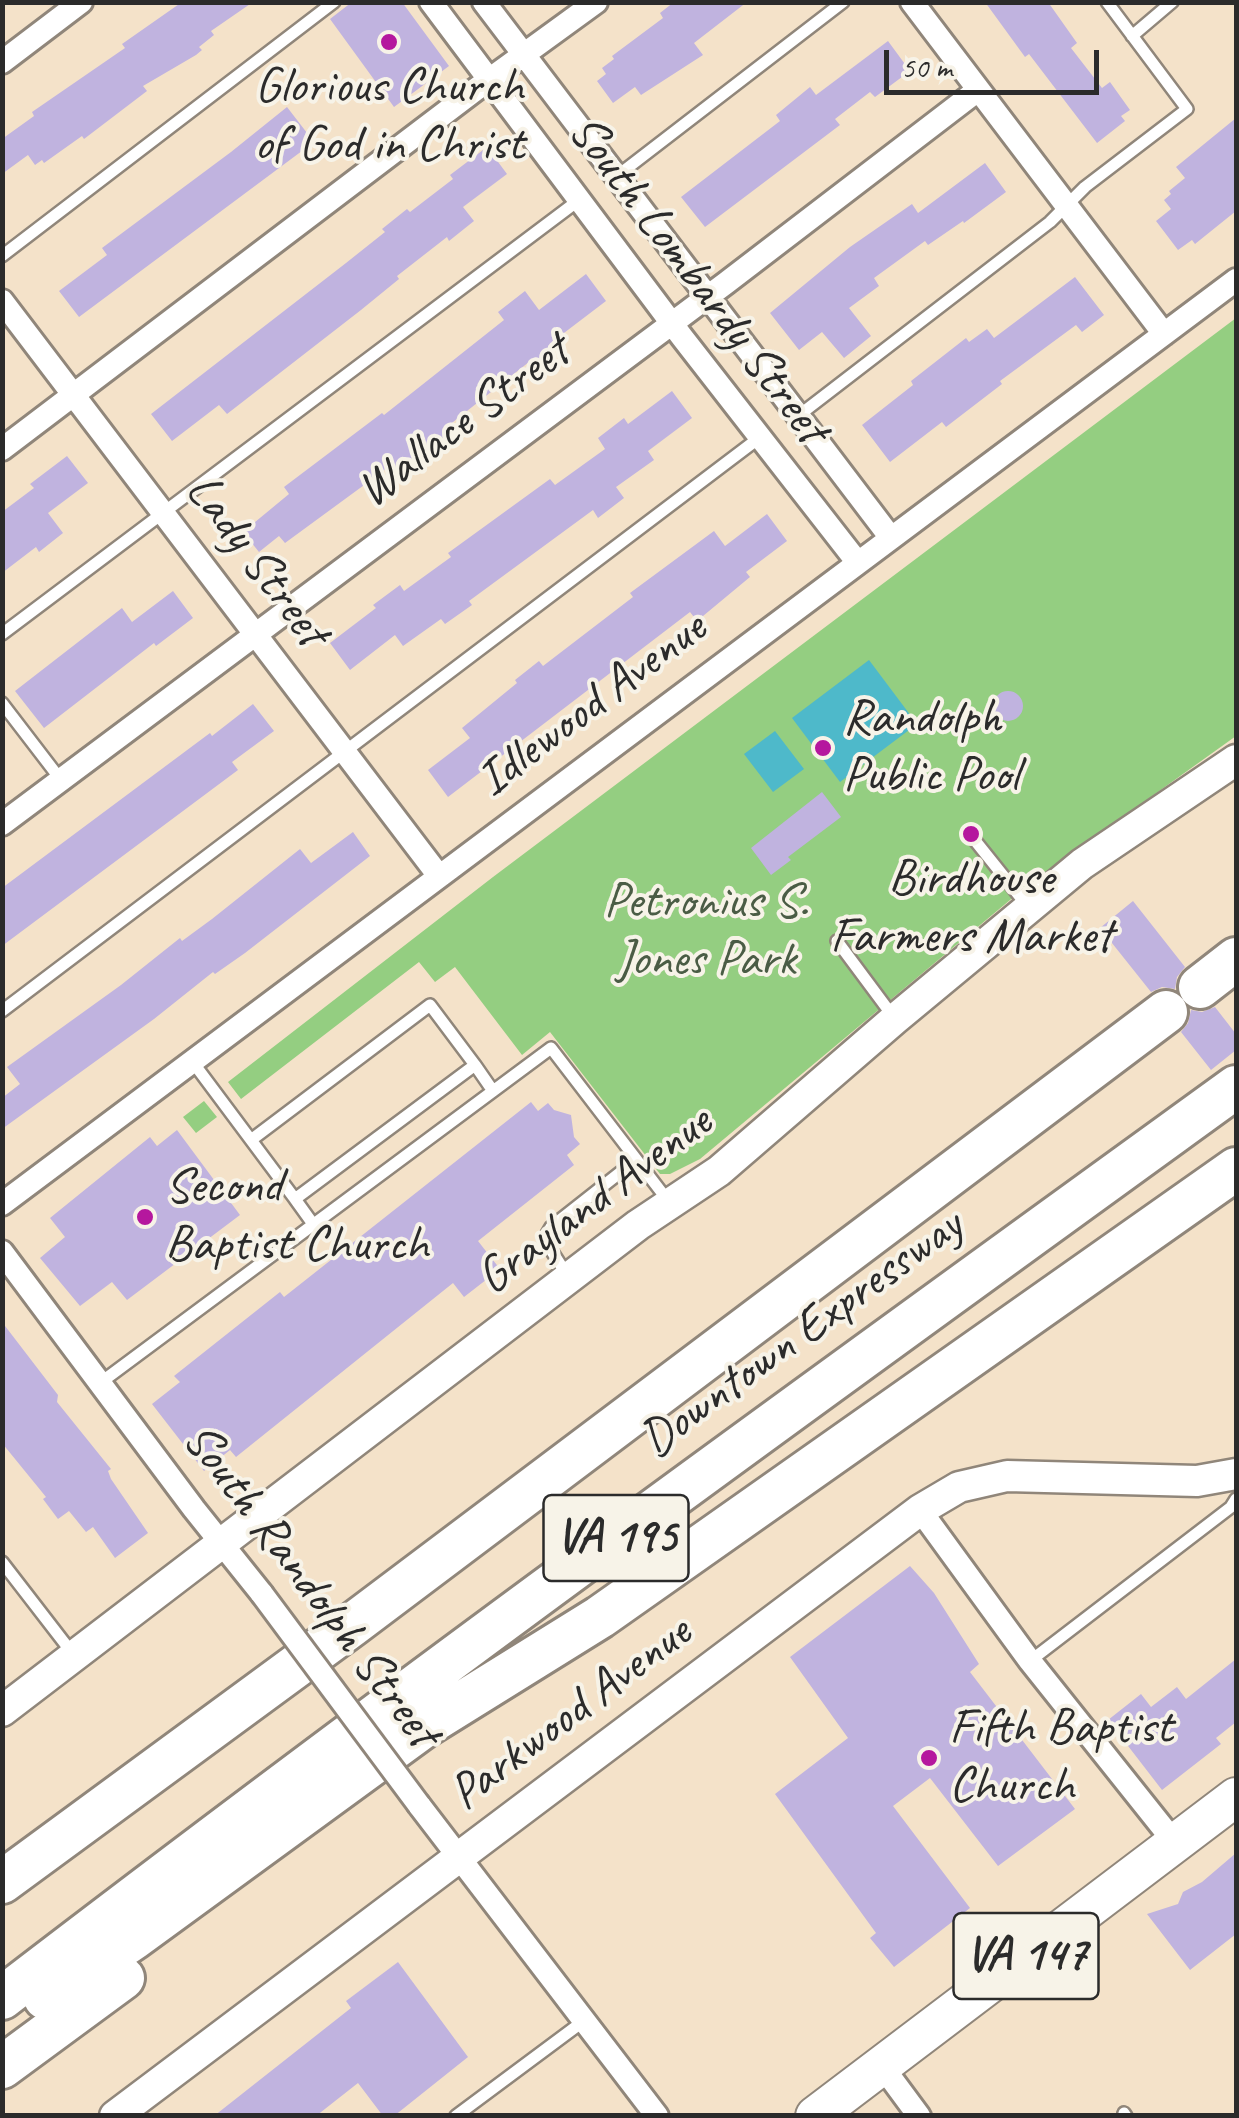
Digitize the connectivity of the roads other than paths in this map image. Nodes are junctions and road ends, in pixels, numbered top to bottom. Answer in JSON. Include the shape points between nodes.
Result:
{"nodes":[{"id":1,"x":81,"y":2,"type":"edge"},
{"id":2,"x":334,"y":2,"type":"edge"},
{"id":3,"x":431,"y":2,"type":"edge"},
{"id":4,"x":484,"y":2,"type":"edge"},
{"id":5,"x":596,"y":2,"type":"edge"},
{"id":6,"x":843,"y":2,"type":"edge"},
{"id":7,"x":912,"y":2,"type":"edge"},
{"id":8,"x":1107,"y":2,"type":"edge"},
{"id":9,"x":1172,"y":2,"type":"edge"},
{"id":10,"x":1132,"y":36,"type":"junction"},
{"id":11,"x":524,"y":56,"type":"junction"},
{"id":12,"x":2,"y":62,"type":"edge"},
{"id":13,"x":488,"y":81,"type":"junction"},
{"id":14,"x":978,"y":90,"type":"junction"},
{"id":15,"x":616,"y":176,"type":"junction"},
{"id":16,"x":579,"y":200,"type":"junction"},
{"id":17,"x":1067,"y":204,"type":"junction"},
{"id":18,"x":2,"y":256,"type":"edge"},
{"id":19,"x":1236,"y":280,"type":"edge"},
{"id":20,"x":708,"y":297,"type":"junction"},
{"id":21,"x":2,"y":301,"type":"edge"},
{"id":22,"x":672,"y":323,"type":"junction"},
{"id":23,"x":1164,"y":334,"type":"junction"},
{"id":24,"x":73,"y":395,"type":"junction"},
{"id":25,"x":798,"y":416,"type":"junction"},
{"id":26,"x":759,"y":438,"type":"junction"},
{"id":27,"x":2,"y":449,"type":"edge"},
{"id":28,"x":162,"y":512,"type":"junction"},
{"id":29,"x":891,"y":538,"type":"junction"},
{"id":30,"x":858,"y":564,"type":"junction"},
{"id":31,"x":2,"y":634,"type":"edge"},
{"id":32,"x":255,"y":634,"type":"junction"},
{"id":33,"x":2,"y":703,"type":"edge"},
{"id":34,"x":345,"y":752,"type":"junction"},
{"id":35,"x":1236,"y":760,"type":"edge"},
{"id":36,"x":61,"y":780,"type":"junction"},
{"id":37,"x":2,"y":824,"type":"edge"},
{"id":38,"x":969,"y":833,"type":"dead end"},
{"id":39,"x":439,"y":876,"type":"junction"},
{"id":40,"x":1029,"y":908,"type":"junction"},
{"id":41,"x":837,"y":941,"type":"dead end"},
{"id":42,"x":1236,"y":959,"type":"edge"},
{"id":43,"x":1200,"y":987,"type":"dead end"},
{"id":44,"x":2,"y":1011,"type":"edge"},
{"id":45,"x":1166,"y":1012,"type":"dead end"},
{"id":46,"x":895,"y":1019,"type":"junction"},
{"id":47,"x":192,"y":1060,"type":"junction"},
{"id":48,"x":474,"y":1065,"type":"junction"},
{"id":49,"x":1236,"y":1087,"type":"edge"},
{"id":50,"x":493,"y":1091,"type":"junction"},
{"id":51,"x":251,"y":1140,"type":"junction"},
{"id":52,"x":636,"y":1160,"type":"junction"},
{"id":53,"x":1236,"y":1169,"type":"edge"},
{"id":54,"x":296,"y":1199,"type":"junction"},
{"id":55,"x":670,"y":1203,"type":"junction"},
{"id":56,"x":2,"y":1204,"type":"edge"},
{"id":57,"x":314,"y":1224,"type":"junction"},
{"id":58,"x":2,"y":1252,"type":"edge"},
{"id":59,"x":570,"y":1278,"type":"junction"},
{"id":60,"x":100,"y":1383,"type":"junction"},
{"id":61,"x":1236,"y":1474,"type":"edge"},
{"id":62,"x":1236,"y":1499,"type":"edge"},
{"id":63,"x":920,"y":1510,"type":"junction"},
{"id":64,"x":224,"y":1544,"type":"junction"},
{"id":65,"x":2,"y":1562,"type":"edge"},
{"id":66,"x":600,"y":1617,"type":"junction"},
{"id":67,"x":76,"y":1657,"type":"junction"},
{"id":68,"x":1030,"y":1661,"type":"junction"},
{"id":69,"x":2,"y":1711,"type":"edge"},
{"id":70,"x":1236,"y":1797,"type":"edge"},
{"id":71,"x":1174,"y":1843,"type":"junction"},
{"id":72,"x":460,"y":1858,"type":"junction"},
{"id":73,"x":2,"y":1882,"type":"edge"},
{"id":74,"x":2,"y":1998,"type":"edge"},
{"id":75,"x":584,"y":2020,"type":"junction"},
{"id":76,"x":2,"y":2026,"type":"edge"},
{"id":77,"x":882,"y":2066,"type":"junction"},
{"id":78,"x":2,"y":2067,"type":"edge"},
{"id":79,"x":115,"y":2116,"type":"edge"},
{"id":80,"x":456,"y":2116,"type":"edge"},
{"id":81,"x":657,"y":2116,"type":"edge"},
{"id":82,"x":815,"y":2116,"type":"edge"},
{"id":83,"x":918,"y":2116,"type":"edge"}],
"edges":[{"from":1,"to":12,"type":"street"},
{"from":2,"to":18,"type":"lane"},
{"from":3,"to":13,"type":"street","name":"South Lombardy Street"},
{"from":4,"to":11,"type":"street","name":"South Lombardy Street"},
{"from":5,"to":11,"type":"street"},
{"from":6,"to":15,"type":"lane"},
{"from":7,"to":14,"type":"street"},
{"from":8,"to":10,"type":"lane"},
{"from":9,"to":10,"type":"lane"},
{"from":10,"to":17,"type":"lane","via":[[1187,109]]},
{"from":11,"to":13,"type":"street"},
{"from":11,"to":15,"type":"street","name":"South Lombardy Street"},
{"from":13,"to":16,"type":"street","name":"South Lombardy Street"},
{"from":13,"to":24,"type":"street"},
{"from":14,"to":17,"type":"street"},
{"from":14,"to":20,"type":"street","name":"Wallace Street"},
{"from":15,"to":20,"type":"street","name":"South Lombardy Street"},
{"from":16,"to":22,"type":"street","name":"South Lombardy Street"},
{"from":16,"to":28,"type":"lane"},
{"from":17,"to":23,"type":"street"},
{"from":17,"to":25,"type":"lane"},
{"from":19,"to":23,"type":"street","name":"Idlewood Avenue"},
{"from":20,"to":22,"type":"street","name":"Wallace Street"},
{"from":20,"to":25,"type":"street","name":"South Lombardy Street"},
{"from":21,"to":24,"type":"street","name":"Lady Street"},
{"from":22,"to":26,"type":"street","name":"South Lombardy Street"},
{"from":22,"to":32,"type":"street","name":"Wallace Street"},
{"from":23,"to":29,"type":"street","name":"Idlewood Avenue"},
{"from":24,"to":27,"type":"street"},
{"from":24,"to":28,"type":"street","name":"Lady Street"},
{"from":25,"to":29,"type":"street","name":"South Lombardy Street"},
{"from":26,"to":30,"type":"street","name":"South Lombardy Street"},
{"from":26,"to":34,"type":"lane"},
{"from":28,"to":31,"type":"lane"},
{"from":28,"to":32,"type":"street","name":"Lady Street"},
{"from":29,"to":30,"type":"street","name":"Idlewood Avenue"},
{"from":30,"to":39,"type":"street","name":"Idlewood Avenue"},
{"from":32,"to":34,"type":"street","name":"Lady Street"},
{"from":32,"to":36,"type":"street","name":"Wallace Street"},
{"from":33,"to":36,"type":"lane"},
{"from":34,"to":39,"type":"street","name":"Lady Street"},
{"from":34,"to":44,"type":"lane"},
{"from":35,"to":40,"type":"street","name":"Grayland Avenue"},
{"from":36,"to":37,"type":"street","name":"Wallace Street"},
{"from":38,"to":40,"type":"lane"},
{"from":39,"to":47,"type":"street","name":"Idlewood Avenue"},
{"from":40,"to":46,"type":"street","name":"Grayland Avenue"},
{"from":41,"to":46,"type":"lane"},
{"from":42,"to":43,"type":"highway"},
{"from":45,"to":73,"type":"highway","name":"Downtown Expressway","number":"VA 195"},
{"from":46,"to":55,"type":"street","name":"Grayland Avenue","via":[[719,1172]]},
{"from":47,"to":51,"type":"lane"},
{"from":47,"to":56,"type":"street","name":"Idlewood Avenue"},
{"from":48,"to":50,"type":"lane"},
{"from":48,"to":51,"type":"lane","via":[[430,1005]]},
{"from":48,"to":54,"type":"lane"},
{"from":49,"to":74,"type":"highway","name":"Downtown Expressway","number":"VA 195","via":[[728,1454]]},
{"from":50,"to":52,"type":"lane","via":[[551,1048]]},
{"from":50,"to":57,"type":"lane"},
{"from":51,"to":54,"type":"lane"},
{"from":52,"to":55,"type":"lane"},
{"from":52,"to":59,"type":"lane","via":[[550,1227],[544,1239]]},
{"from":53,"to":66,"type":"highway"},
{"from":54,"to":57,"type":"lane"},
{"from":55,"to":59,"type":"street","name":"Grayland Avenue"},
{"from":57,"to":60,"type":"lane"},
{"from":58,"to":60,"type":"street","name":"South Randolph Street"},
{"from":59,"to":64,"type":"street","name":"Grayland Avenue"},
{"from":60,"to":64,"type":"street","name":"South Randolph Street"},
{"from":61,"to":63,"type":"street","name":"Parkwood Avenue","via":[[1197,1480],[1007,1476],[960,1487]]},
{"from":62,"to":68,"type":"lane"},
{"from":63,"to":68,"type":"street"},
{"from":63,"to":72,"type":"street","name":"Parkwood Avenue"},
{"from":64,"to":67,"type":"street","name":"Grayland Avenue"},
{"from":64,"to":72,"type":"street","name":"South Randolph Street","bridge":true},
{"from":65,"to":67,"type":"lane"},
{"from":66,"to":76,"type":"highway","via":[[422,1727]]},
{"from":66,"to":78,"type":"highway","via":[[510,1692]]},
{"from":67,"to":69,"type":"street","name":"Grayland Avenue"},
{"from":68,"to":71,"type":"street"},
{"from":70,"to":71,"type":"main road","number":"VA 147"},
{"from":71,"to":77,"type":"main road","number":"VA 147"},
{"from":72,"to":75,"type":"street","name":"South Randolph Street"},
{"from":72,"to":79,"type":"street","name":"Parkwood Avenue"},
{"from":75,"to":80,"type":"lane"},
{"from":75,"to":81,"type":"street","name":"South Randolph Street"},
{"from":77,"to":82,"type":"main road","number":"VA 147"},
{"from":77,"to":83,"type":"street"}]}
